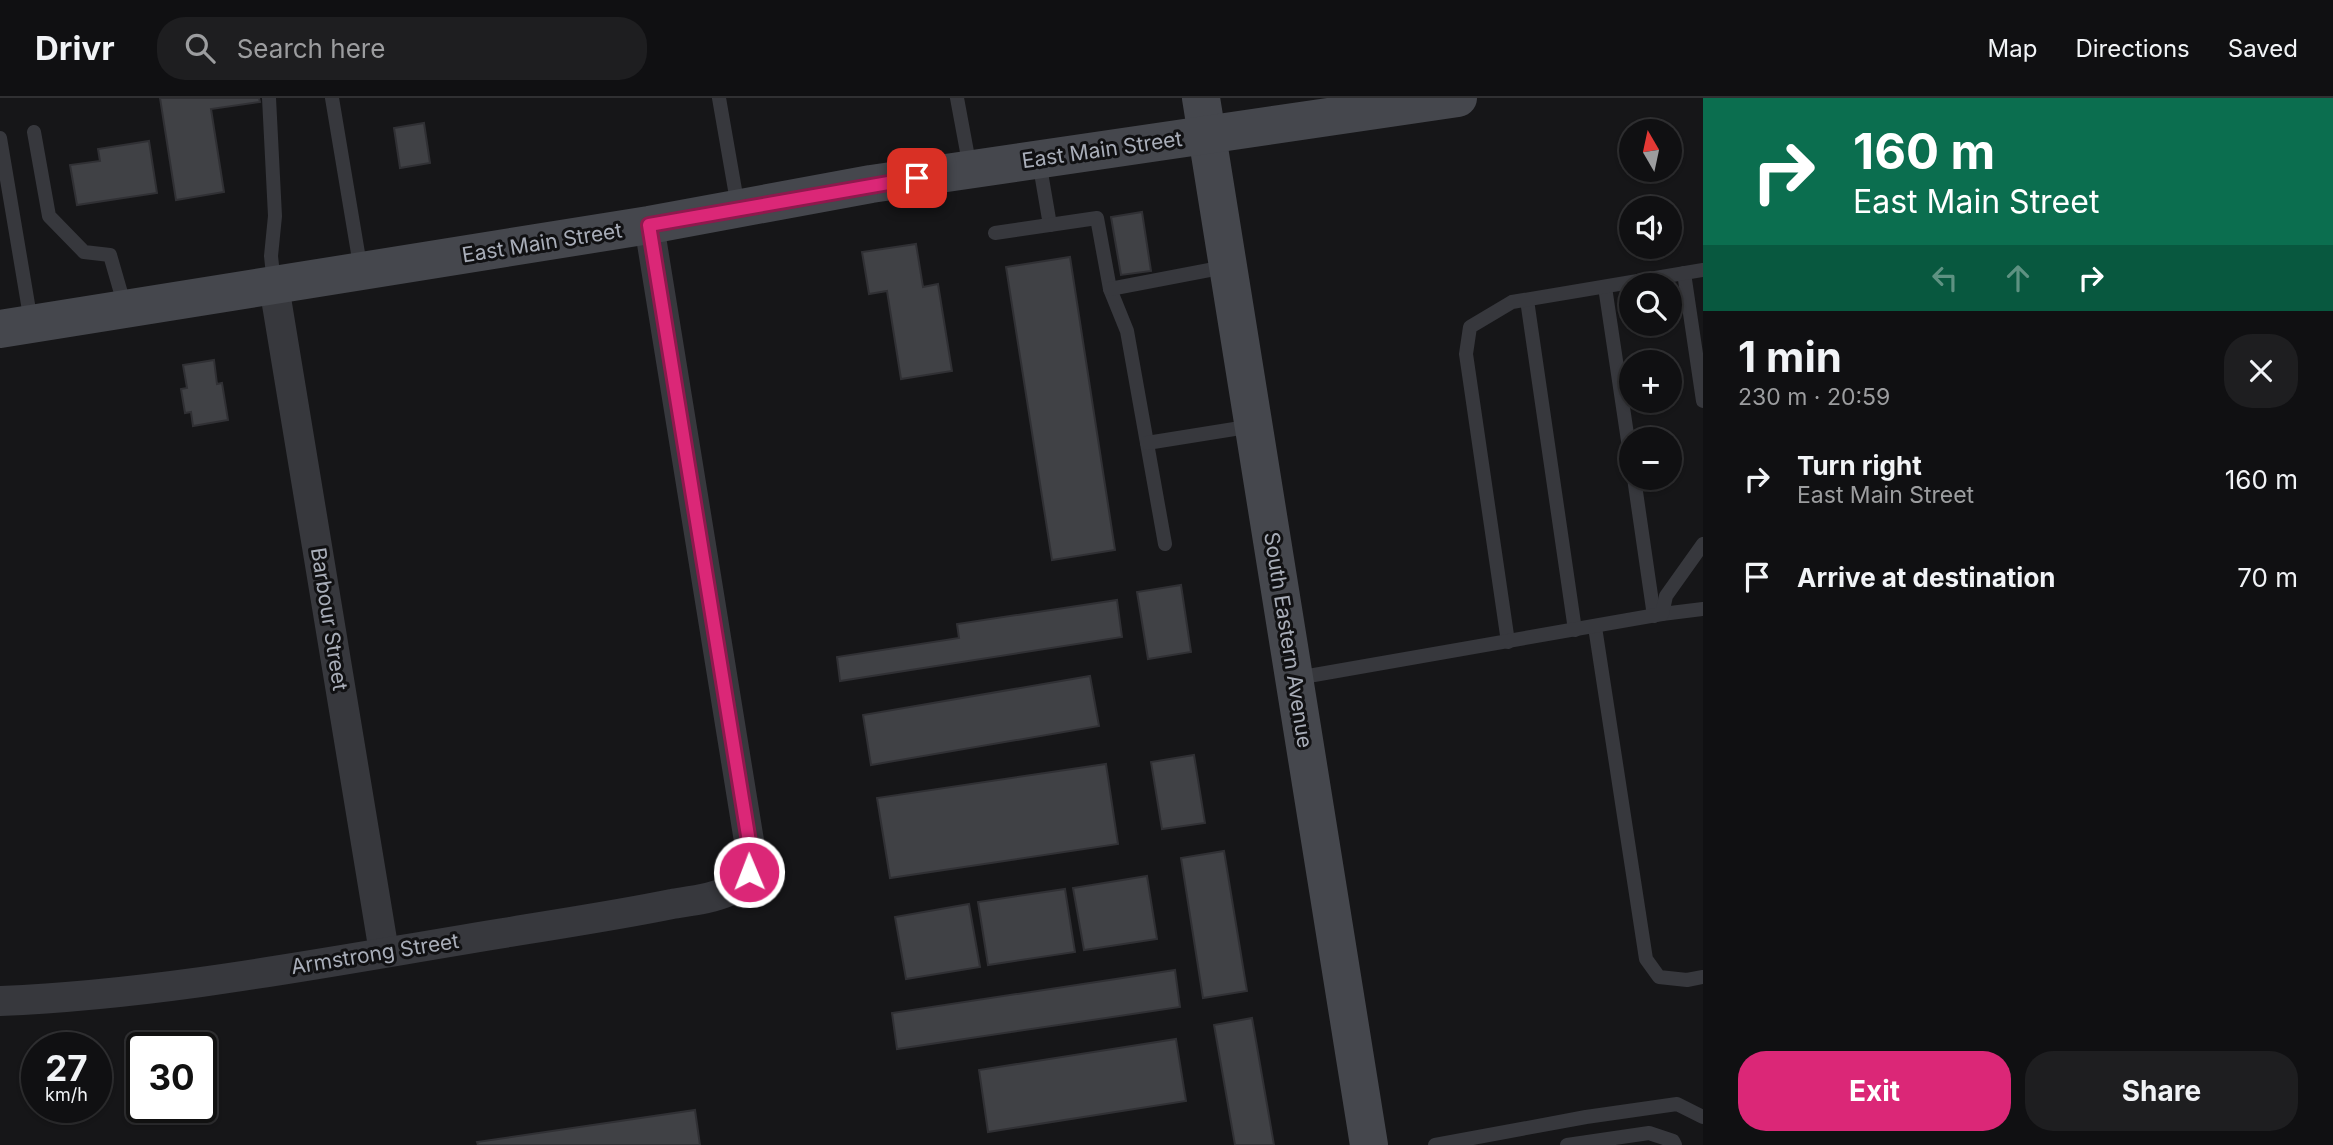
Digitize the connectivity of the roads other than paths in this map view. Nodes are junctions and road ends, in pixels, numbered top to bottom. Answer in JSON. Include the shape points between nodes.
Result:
{"nodes":[{"id":1,"x":269,"y":98,"type":"edge"},
{"id":2,"x":332,"y":98,"type":"edge"},
{"id":3,"x":719,"y":98,"type":"edge"},
{"id":4,"x":957,"y":98,"type":"edge"},
{"id":5,"x":1200,"y":98,"type":"edge"},
{"id":6,"x":1458,"y":98,"type":"edge"},
{"id":7,"x":34,"y":132,"type":"dead end"},
{"id":8,"x":1206,"y":135,"type":"junction"},
{"id":9,"x":0,"y":138,"type":"edge"},
{"id":10,"x":1038,"y":160,"type":"junction"},
{"id":11,"x":971,"y":170,"type":"junction"},
{"id":12,"x":738,"y":209,"type":"junction"},
{"id":13,"x":649,"y":225,"type":"junction"},
{"id":14,"x":1050,"y":225,"type":"junction"},
{"id":15,"x":995,"y":233,"type":"dead end"},
{"id":16,"x":1228,"y":266,"type":"junction"},
{"id":17,"x":1703,"y":270,"type":"edge"},
{"id":18,"x":361,"y":272,"type":"junction"},
{"id":19,"x":1684,"y":273,"type":"junction"},
{"id":20,"x":274,"y":286,"type":"junction"},
{"id":21,"x":1605,"y":287,"type":"junction"},
{"id":22,"x":1110,"y":289,"type":"junction"},
{"id":23,"x":1527,"y":300,"type":"junction"},
{"id":24,"x":125,"y":309,"type":"junction"},
{"id":25,"x":16,"y":326,"type":"edge"},
{"id":26,"x":1703,"y":401,"type":"edge"},
{"id":27,"x":1253,"y":426,"type":"junction"},
{"id":28,"x":1626,"y":427,"type":"edge"},
{"id":29,"x":1147,"y":443,"type":"junction"},
{"id":30,"x":1635,"y":490,"type":"edge"},
{"id":31,"x":1165,"y":544,"type":"dead end"},
{"id":32,"x":1703,"y":544,"type":"edge"},
{"id":33,"x":1703,"y":609,"type":"edge"},
{"id":34,"x":1658,"y":615,"type":"junction"},
{"id":35,"x":1595,"y":626,"type":"junction"},
{"id":36,"x":1575,"y":630,"type":"junction"},
{"id":37,"x":1508,"y":642,"type":"junction"},
{"id":38,"x":1294,"y":679,"type":"junction"},
{"id":39,"x":384,"y":952,"type":"junction"},
{"id":40,"x":1703,"y":977,"type":"edge"},
{"id":41,"x":0,"y":1001,"type":"edge"},
{"id":42,"x":1703,"y":1117,"type":"edge"},
{"id":43,"x":1480,"y":1141,"type":"edge"},
{"id":44,"x":1369,"y":1145,"type":"edge"},
{"id":45,"x":1435,"y":1145,"type":"edge"},
{"id":46,"x":1500,"y":1145,"type":"edge"},
{"id":47,"x":1567,"y":1145,"type":"edge"},
{"id":48,"x":1675,"y":1145,"type":"edge"}],
"edges":[{"from":1,"to":20,"type":"lane"},
{"from":2,"to":18,"type":"lane"},
{"from":3,"to":12,"type":"lane"},
{"from":4,"to":11,"type":"lane"},
{"from":5,"to":8,"type":"main road","name":"South Eastern Avenue"},
{"from":6,"to":8,"type":"main road","name":"East Main Street"},
{"from":7,"to":24,"type":"lane","via":[[49,216],[84,252],[110,255]]},
{"from":8,"to":10,"type":"main road","name":"East Main Street"},
{"from":8,"to":16,"type":"main road","name":"South Eastern Avenue"},
{"from":9,"to":25,"type":"lane"},
{"from":10,"to":11,"type":"main road","name":"East Main Street"},
{"from":10,"to":14,"type":"lane"},
{"from":11,"to":12,"type":"main road","name":"East Main Street"},
{"from":12,"to":13,"type":"main road","name":"East Main Street"},
{"from":13,"to":18,"type":"main road","name":"East Main Street"},
{"from":13,"to":39,"type":"street","name":"Armstrong Street","via":[[750,848],[749,872],[730,891],[720,894]]},
{"from":14,"to":15,"type":"lane"},
{"from":14,"to":22,"type":"lane","via":[[1097,218]]},
{"from":16,"to":22,"type":"lane"},
{"from":16,"to":27,"type":"main road","name":"South Eastern Avenue"},
{"from":17,"to":19,"type":"lane"},
{"from":18,"to":20,"type":"main road","name":"East Main Street"},
{"from":19,"to":21,"type":"lane"},
{"from":19,"to":26,"type":"lane"},
{"from":20,"to":24,"type":"main road","name":"East Main Street"},
{"from":20,"to":39,"type":"street","name":"Barbour Street"},
{"from":21,"to":23,"type":"lane"},
{"from":21,"to":28,"type":"lane"},
{"from":22,"to":29,"type":"lane","via":[[1127,331]]},
{"from":23,"to":36,"type":"lane"},
{"from":23,"to":37,"type":"lane","via":[[1512,302],[1470,327],[1466,354]]},
{"from":24,"to":25,"type":"main road","name":"East Main Street"},
{"from":27,"to":29,"type":"lane"},
{"from":27,"to":38,"type":"main road","name":"South Eastern Avenue"},
{"from":29,"to":31,"type":"lane"},
{"from":30,"to":34,"type":"lane"},
{"from":32,"to":34,"type":"lane"},
{"from":33,"to":34,"type":"lane"},
{"from":34,"to":35,"type":"lane"},
{"from":35,"to":36,"type":"lane"},
{"from":35,"to":40,"type":"lane","via":[[1646,959],[1659,976]]},
{"from":36,"to":37,"type":"lane"},
{"from":37,"to":38,"type":"lane"},
{"from":38,"to":44,"type":"main road","name":"South Eastern Avenue"},
{"from":39,"to":41,"type":"street","name":"Armstrong Street","via":[[166,986]]},
{"from":42,"to":43,"type":"lane","via":[[1677,1104],[1586,1117]]},
{"from":43,"to":45,"type":"lane"},
{"from":43,"to":46,"type":"lane"},
{"from":47,"to":48,"type":"lane","via":[[1649,1133]]}]}
